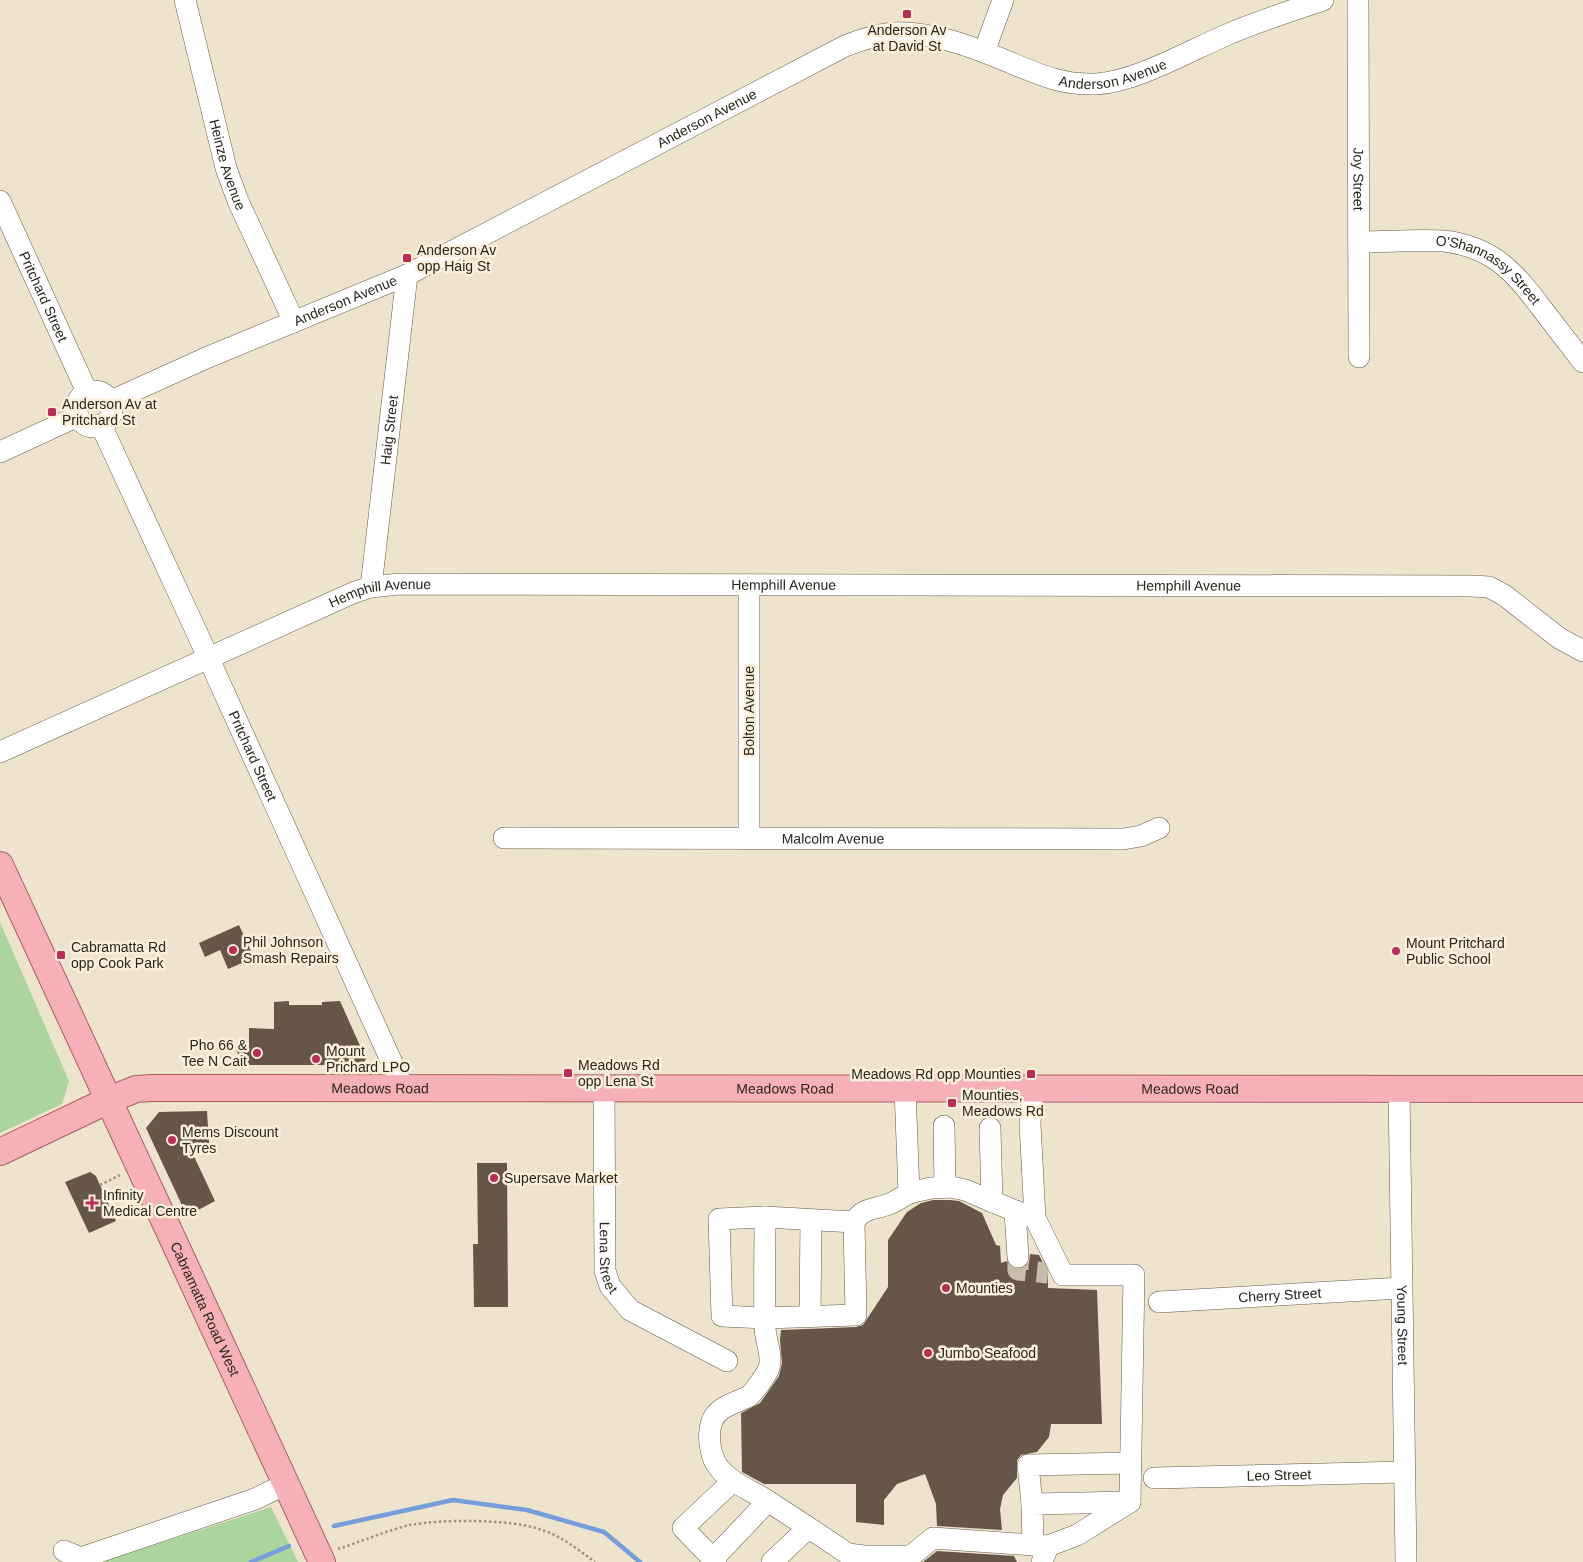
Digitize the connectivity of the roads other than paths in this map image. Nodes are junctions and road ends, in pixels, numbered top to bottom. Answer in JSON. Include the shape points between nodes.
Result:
{"nodes":[{"id":1,"x":185,"y":0,"type":"edge"},
{"id":2,"x":1003,"y":0,"type":"edge"},
{"id":3,"x":1324,"y":0,"type":"edge"},
{"id":4,"x":1358,"y":0,"type":"edge"},
{"id":5,"x":984,"y":52,"type":"junction"},
{"id":6,"x":0,"y":201,"type":"edge"},
{"id":7,"x":1360,"y":242,"type":"junction"},
{"id":8,"x":407,"y":275,"type":"junction"},
{"id":9,"x":294,"y":322,"type":"junction"},
{"id":10,"x":1359,"y":357,"type":"dead end"},
{"id":11,"x":1583,"y":362,"type":"edge"},
{"id":12,"x":87,"y":392,"type":"junction"},
{"id":13,"x":111,"y":402,"type":"junction"},
{"id":14,"x":78,"y":416,"type":"junction"},
{"id":15,"x":101,"y":425,"type":"junction"},
{"id":16,"x":0,"y":452,"type":"edge"},
{"id":17,"x":748,"y":585,"type":"junction"},
{"id":18,"x":370,"y":587,"type":"junction"},
{"id":19,"x":1583,"y":651,"type":"edge"},
{"id":20,"x":209,"y":658,"type":"junction"},
{"id":21,"x":0,"y":752,"type":"edge"},
{"id":22,"x":1159,"y":828,"type":"dead end"},
{"id":23,"x":504,"y":838,"type":"dead end"},
{"id":24,"x":749,"y":838,"type":"junction"},
{"id":25,"x":0,"y":865,"type":"edge"},
{"id":26,"x":403,"y":1087,"type":"junction"},
{"id":27,"x":604,"y":1089,"type":"junction"},
{"id":28,"x":905,"y":1089,"type":"junction"},
{"id":29,"x":1032,"y":1089,"type":"junction"},
{"id":30,"x":1399,"y":1089,"type":"junction"},
{"id":31,"x":1583,"y":1089,"type":"edge"},
{"id":32,"x":109,"y":1100,"type":"junction"},
{"id":33,"x":944,"y":1126,"type":"dead end"},
{"id":34,"x":990,"y":1128,"type":"dead end"},
{"id":35,"x":0,"y":1152,"type":"edge"},
{"id":36,"x":945,"y":1187,"type":"junction"},
{"id":37,"x":909,"y":1194,"type":"junction"},
{"id":38,"x":992,"y":1202,"type":"junction"},
{"id":39,"x":1025,"y":1214,"type":"junction"},
{"id":40,"x":765,"y":1217,"type":"junction"},
{"id":41,"x":811,"y":1220,"type":"junction"},
{"id":42,"x":854,"y":1222,"type":"junction"},
{"id":43,"x":1018,"y":1257,"type":"dead end"},
{"id":44,"x":1401,"y":1288,"type":"junction"},
{"id":45,"x":1159,"y":1302,"type":"dead end"},
{"id":46,"x":810,"y":1316,"type":"junction"},
{"id":47,"x":765,"y":1318,"type":"junction"},
{"id":48,"x":727,"y":1361,"type":"dead end"},
{"id":49,"x":1130,"y":1463,"type":"junction"},
{"id":50,"x":1404,"y":1472,"type":"junction"},
{"id":51,"x":1154,"y":1478,"type":"dead end"},
{"id":52,"x":733,"y":1481,"type":"junction"},
{"id":53,"x":286,"y":1484,"type":"junction"},
{"id":54,"x":768,"y":1501,"type":"junction"},
{"id":55,"x":1130,"y":1502,"type":"junction"},
{"id":56,"x":1032,"y":1504,"type":"junction"},
{"id":57,"x":808,"y":1528,"type":"junction"},
{"id":58,"x":64,"y":1551,"type":"dead end"},
{"id":59,"x":1041,"y":1551,"type":"edge"},
{"id":60,"x":329,"y":1556,"type":"edge"},
{"id":61,"x":853,"y":1558,"type":"edge"},
{"id":62,"x":714,"y":1560,"type":"edge"},
{"id":63,"x":910,"y":1560,"type":"edge"},
{"id":64,"x":772,"y":1562,"type":"edge"},
{"id":65,"x":1406,"y":1562,"type":"edge"}],
"edges":[{"from":1,"to":9,"type":"street","name":"Heinze Avenue","via":[[226,168]]},
{"from":2,"to":5,"type":"street"},
{"from":3,"to":5,"type":"street","name":"Anderson Avenue","via":[[1112,81],[1051,80]]},
{"from":4,"to":7,"type":"street","name":"Joy Street"},
{"from":5,"to":8,"type":"street","name":"Anderson Avenue","via":[[915,34],[892,34],[860,41]]},
{"from":6,"to":12,"type":"street","name":"Pritchard Street"},
{"from":7,"to":10,"type":"street","name":"Joy Street"},
{"from":7,"to":11,"type":"street","name":"O'Shannassy Street","via":[[1443,241],[1485,253],[1519,279]]},
{"from":8,"to":9,"type":"street","name":"Anderson Avenue"},
{"from":8,"to":18,"type":"street","name":"Haig Street"},
{"from":9,"to":13,"type":"street","name":"Anderson Avenue"},
{"from":12,"to":13,"type":"street","via":[[103,393]]},
{"from":12,"to":14,"type":"street","via":[[78,402]]},
{"from":13,"to":15,"type":"street","via":[[111,415]]},
{"from":14,"to":15,"type":"street","via":[[86,424]]},
{"from":14,"to":16,"type":"street"},
{"from":15,"to":20,"type":"street","name":"Pritchard Street"},
{"from":17,"to":18,"type":"street","name":"Hemphill Avenue","via":[[400,584]]},
{"from":17,"to":19,"type":"street","name":"Hemphill Avenue","via":[[1472,586],[1489,588],[1504,595],[1559,638]]},
{"from":17,"to":24,"type":"street","name":"Bolton Avenue"},
{"from":18,"to":20,"type":"street","name":"Hemphill Avenue"},
{"from":20,"to":21,"type":"street","name":"Hemphill Avenue"},
{"from":20,"to":26,"type":"street","name":"Pritchard Street"},
{"from":22,"to":24,"type":"street","name":"Malcolm Avenue","via":[[1123,839]]},
{"from":23,"to":24,"type":"street","name":"Malcolm Avenue"},
{"from":25,"to":32,"type":"main road","name":"Cabramatta Road West"},
{"from":26,"to":27,"type":"main road","name":"Meadows Road"},
{"from":26,"to":32,"type":"main road","name":"Meadows Road","via":[[152,1088],[136,1089]]},
{"from":27,"to":28,"type":"main road","name":"Meadows Road"},
{"from":27,"to":48,"type":"street","name":"Lena Street","via":[[605,1271],[610,1286],[630,1310]]},
{"from":28,"to":29,"type":"main road","name":"Meadows Road"},
{"from":28,"to":37,"type":"street"},
{"from":29,"to":30,"type":"main road","name":"Meadows Road"},
{"from":29,"to":39,"type":"street"},
{"from":30,"to":31,"type":"main road","name":"Meadows Road"},
{"from":30,"to":44,"type":"street","name":"Young Street"},
{"from":32,"to":35,"type":"main road","name":"Meadows Road"},
{"from":32,"to":53,"type":"main road","name":"Cabramatta Road West"},
{"from":33,"to":36,"type":"street"},
{"from":34,"to":38,"type":"street"},
{"from":36,"to":37,"type":"street"},
{"from":36,"to":38,"type":"street","via":[[965,1190]]},
{"from":37,"to":42,"type":"street","via":[[887,1205],[872,1208]]},
{"from":38,"to":39,"type":"street"},
{"from":39,"to":43,"type":"street"},
{"from":39,"to":49,"type":"street","via":[[1055,1274],[1134,1275]]},
{"from":40,"to":41,"type":"street"},
{"from":40,"to":47,"type":"street"},
{"from":40,"to":47,"type":"street","via":[[719,1219],[722,1316]]},
{"from":41,"to":42,"type":"street"},
{"from":41,"to":46,"type":"street"},
{"from":42,"to":46,"type":"street","via":[[856,1315]]},
{"from":44,"to":45,"type":"street","name":"Cherry Street"},
{"from":44,"to":50,"type":"street","name":"Young Street"},
{"from":46,"to":47,"type":"street"},
{"from":47,"to":52,"type":"street","via":[[768,1368],[750,1395],[736,1400],[712,1420],[712,1456]]},
{"from":49,"to":55,"type":"street"},
{"from":49,"to":56,"type":"street","via":[[1028,1465]]},
{"from":50,"to":51,"type":"street","name":"Leo Street"},
{"from":50,"to":65,"type":"street","name":"Young Street"},
{"from":52,"to":54,"type":"street"},
{"from":52,"to":62,"type":"street","via":[[683,1528]]},
{"from":53,"to":58,"type":"street","via":[[255,1500],[81,1558]]},
{"from":53,"to":60,"type":"main road","name":"Cabramatta Road West"},
{"from":54,"to":57,"type":"street"},
{"from":54,"to":62,"type":"street"},
{"from":55,"to":56,"type":"street"},
{"from":55,"to":59,"type":"street"},
{"from":56,"to":59,"type":"street"},
{"from":57,"to":61,"type":"street"},
{"from":57,"to":64,"type":"street"},
{"from":59,"to":63,"type":"street","via":[[933,1538]]},
{"from":61,"to":63,"type":"street"}]}
